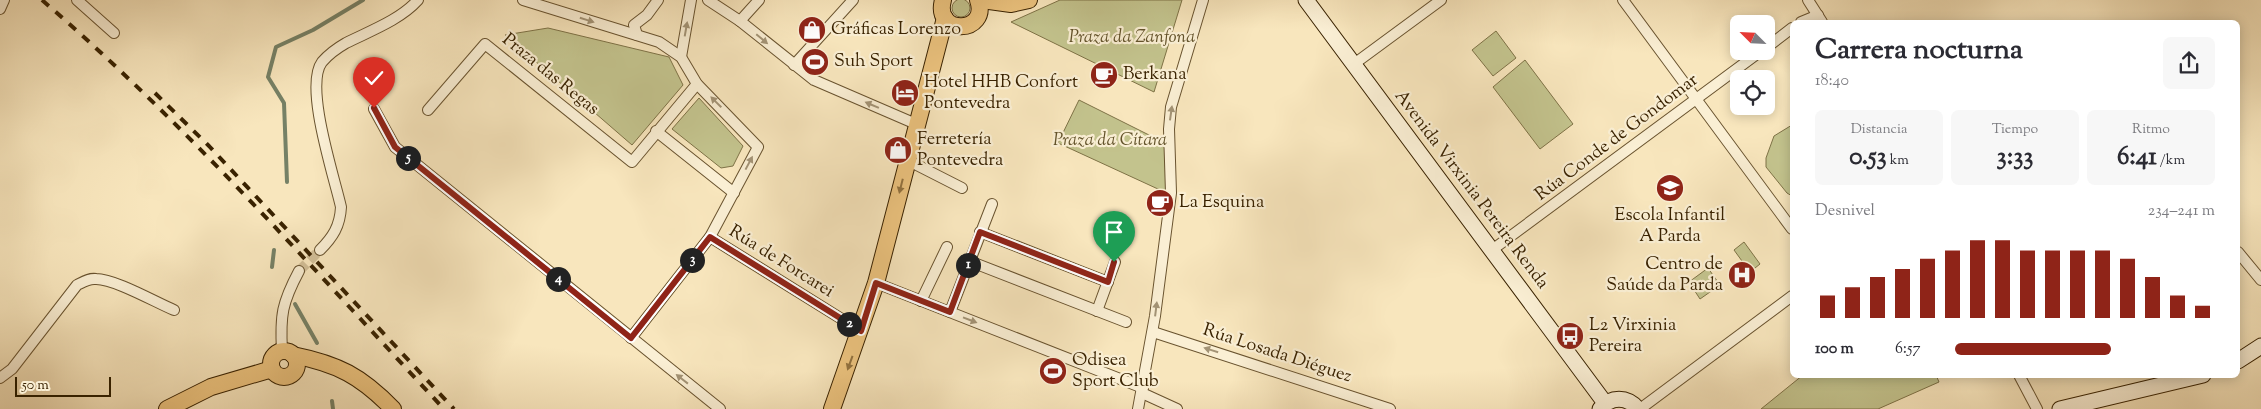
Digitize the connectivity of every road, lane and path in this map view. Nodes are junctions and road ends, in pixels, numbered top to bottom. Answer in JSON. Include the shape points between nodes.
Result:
{"nodes":[{"id":1,"x":4,"y":0,"type":"edge"},
{"id":2,"x":77,"y":0,"type":"edge"},
{"id":3,"x":418,"y":0,"type":"edge"},
{"id":4,"x":523,"y":0,"type":"edge"},
{"id":5,"x":658,"y":0,"type":"edge"},
{"id":6,"x":691,"y":0,"type":"edge"},
{"id":7,"x":708,"y":0,"type":"edge"},
{"id":8,"x":760,"y":0,"type":"edge"},
{"id":9,"x":853,"y":0,"type":"edge"},
{"id":10,"x":944,"y":0,"type":"edge"},
{"id":11,"x":978,"y":0,"type":"edge"},
{"id":12,"x":982,"y":0,"type":"edge"},
{"id":13,"x":1029,"y":0,"type":"edge"},
{"id":14,"x":1203,"y":0,"type":"edge"},
{"id":15,"x":1306,"y":0,"type":"edge"},
{"id":16,"x":1441,"y":0,"type":"edge"},
{"id":17,"x":1622,"y":0,"type":"edge"},
{"id":18,"x":1808,"y":0,"type":"edge"},
{"id":19,"x":1011,"y":4,"type":"junction"},
{"id":20,"x":0,"y":8,"type":"edge"},
{"id":21,"x":978,"y":17,"type":"junction"},
{"id":22,"x":945,"y":18,"type":"junction"},
{"id":23,"x":1820,"y":19,"type":"edge"},
{"id":24,"x":740,"y":21,"type":"junction"},
{"id":25,"x":1790,"y":30,"type":"edge"},
{"id":26,"x":114,"y":33,"type":"dead end"},
{"id":27,"x":637,"y":35,"type":"junction"},
{"id":28,"x":1775,"y":41,"type":"edge"},
{"id":29,"x":681,"y":58,"type":"junction"},
{"id":30,"x":1749,"y":60,"type":"edge"},
{"id":31,"x":1354,"y":64,"type":"junction"},
{"id":32,"x":794,"y":66,"type":"junction"},
{"id":33,"x":697,"y":84,"type":"junction"},
{"id":34,"x":1697,"y":100,"type":"junction"},
{"id":35,"x":374,"y":108,"type":"dead end"},
{"id":36,"x":428,"y":110,"type":"dead end"},
{"id":37,"x":916,"y":124,"type":"junction"},
{"id":38,"x":656,"y":131,"type":"junction"},
{"id":39,"x":907,"y":160,"type":"junction"},
{"id":40,"x":962,"y":188,"type":"dead end"},
{"id":41,"x":734,"y":193,"type":"junction"},
{"id":42,"x":992,"y":204,"type":"dead end"},
{"id":43,"x":1790,"y":226,"type":"edge"},
{"id":44,"x":980,"y":232,"type":"junction"},
{"id":45,"x":710,"y":237,"type":"junction"},
{"id":46,"x":947,"y":246,"type":"dead end"},
{"id":47,"x":320,"y":250,"type":"tunnel mouth"},
{"id":48,"x":1492,"y":250,"type":"junction"},
{"id":49,"x":2240,"y":254,"type":"edge"},
{"id":50,"x":969,"y":261,"type":"junction"},
{"id":51,"x":1114,"y":262,"type":"dead end"},
{"id":52,"x":299,"y":271,"type":"tunnel mouth"},
{"id":53,"x":2261,"y":280,"type":"edge"},
{"id":54,"x":1108,"y":282,"type":"junction"},
{"id":55,"x":876,"y":283,"type":"junction"},
{"id":56,"x":1790,"y":297,"type":"edge"},
{"id":57,"x":920,"y":301,"type":"junction"},
{"id":58,"x":174,"y":310,"type":"dead end"},
{"id":59,"x":1098,"y":311,"type":"junction"},
{"id":60,"x":950,"y":312,"type":"junction"},
{"id":61,"x":1126,"y":322,"type":"dead end"},
{"id":62,"x":861,"y":331,"type":"junction"},
{"id":63,"x":1153,"y":332,"type":"junction"},
{"id":64,"x":631,"y":338,"type":"junction"},
{"id":65,"x":2261,"y":346,"type":"edge"},
{"id":66,"x":290,"y":359,"type":"junction"},
{"id":67,"x":2240,"y":360,"type":"edge"},
{"id":68,"x":272,"y":369,"type":"junction"},
{"id":69,"x":0,"y":378,"type":"edge"},
{"id":70,"x":2020,"y":378,"type":"edge"},
{"id":71,"x":2190,"y":378,"type":"edge"},
{"id":72,"x":1143,"y":390,"type":"junction"},
{"id":73,"x":1602,"y":406,"type":"edge"},
{"id":74,"x":167,"y":409,"type":"edge"},
{"id":75,"x":393,"y":409,"type":"edge"},
{"id":76,"x":720,"y":409,"type":"edge"},
{"id":77,"x":832,"y":409,"type":"edge"},
{"id":78,"x":1138,"y":409,"type":"edge"},
{"id":79,"x":1177,"y":409,"type":"edge"},
{"id":80,"x":1390,"y":409,"type":"edge"},
{"id":81,"x":1639,"y":409,"type":"edge"},
{"id":82,"x":2037,"y":409,"type":"edge"},
{"id":83,"x":2060,"y":409,"type":"edge"}],
"edges":[{"from":1,"to":20,"type":"street"},
{"from":2,"to":26,"type":"street"},
{"from":3,"to":47,"type":"street","via":[[405,12],[341,46],[322,62],[315,82],[317,106],[341,206],[340,222],[331,239]]},
{"from":4,"to":27,"type":"street","one_way":true},
{"from":5,"to":27,"type":"street","via":[[634,25]]},
{"from":29,"to":6,"type":"street","one_way":true},
{"from":7,"to":24,"type":"street"},
{"from":8,"to":24,"type":"street"},
{"from":9,"to":32,"type":"street"},
{"from":10,"to":22,"type":"main road","via":[[942,12]]},
{"from":11,"to":21,"type":"main road"},
{"from":12,"to":19,"type":"main road"},
{"from":13,"to":19,"type":"main road"},
{"from":63,"to":14,"type":"street","one_way":true,"via":[[1171,193],[1171,107]]},
{"from":15,"to":31,"type":"main road","name":"Avenida Virxinia Pereira Renda"},
{"from":16,"to":31,"type":"street"},
{"from":17,"to":34,"type":"street"},
{"from":18,"to":23,"type":"street"},
{"from":19,"to":21,"type":"main road"},
{"from":21,"to":22,"type":"main road","via":[[963,27],[953,25]]},
{"from":22,"to":37,"type":"main road"},
{"from":24,"to":32,"type":"street","one_way":true},
{"from":25,"to":28,"type":"street"},
{"from":27,"to":29,"type":"street","via":[[659,42]]},
{"from":29,"to":33,"type":"street"},
{"from":30,"to":34,"type":"street","name":"Rúa Conde de Gondomar"},
{"from":31,"to":48,"type":"main road","name":"Avenida Virxinia Pereira Renda"},
{"from":37,"to":32,"type":"street","one_way":true,"via":[[814,80]]},
{"from":33,"to":38,"type":"street","name":"Praza das Regas"},
{"from":41,"to":33,"type":"street","one_way":true,"via":[[758,147]]},
{"from":34,"to":43,"type":"street"},
{"from":34,"to":48,"type":"street","name":"Rúa Conde de Gondomar"},
{"from":35,"to":64,"type":"street","via":[[395,147]]},
{"from":36,"to":38,"type":"street","name":"Praza das Regas","via":[[485,44],[632,162]]},
{"from":37,"to":39,"type":"main road"},
{"from":38,"to":41,"type":"street"},
{"from":39,"to":40,"type":"street"},
{"from":39,"to":55,"type":"main road","one_way":true},
{"from":41,"to":45,"type":"street"},
{"from":42,"to":44,"type":"street"},
{"from":44,"to":50,"type":"street"},
{"from":44,"to":54,"type":"street"},
{"from":45,"to":62,"type":"street","name":"Rúa de Forcarei"},
{"from":45,"to":64,"type":"street"},
{"from":46,"to":57,"type":"street"},
{"from":48,"to":73,"type":"main road","name":"Avenida Virxinia Pereira Renda"},
{"from":49,"to":53,"type":"street"},
{"from":50,"to":59,"type":"street"},
{"from":50,"to":60,"type":"street"},
{"from":51,"to":54,"type":"street"},
{"from":52,"to":66,"type":"street","via":[[282,306],[280,324]]},
{"from":54,"to":59,"type":"street"},
{"from":55,"to":57,"type":"street"},
{"from":55,"to":62,"type":"main road"},
{"from":56,"to":81,"type":"street"},
{"from":57,"to":60,"type":"street"},
{"from":58,"to":69,"type":"street","via":[[110,282],[97,278],[88,280],[77,285],[12,369]]},
{"from":59,"to":61,"type":"street"},
{"from":60,"to":72,"type":"street","one_way":true},
{"from":62,"to":77,"type":"main road","one_way":true},
{"from":63,"to":72,"type":"street"},
{"from":80,"to":63,"type":"street","name":"Rúa Losada Diéguez","one_way":true},
{"from":76,"to":64,"type":"street","one_way":true},
{"from":65,"to":67,"type":"main road"},
{"from":66,"to":68,"type":"main road","via":[[273,358]]},
{"from":66,"to":68,"type":"main road","via":[[290,376],[282,377]]},
{"from":66,"to":75,"type":"main road","via":[[320,362],[364,380]]},
{"from":68,"to":74,"type":"main road","via":[[211,387]]},
{"from":70,"to":82,"type":"street"},
{"from":71,"to":83,"type":"main road"},
{"from":72,"to":78,"type":"street"},
{"from":72,"to":79,"type":"street"},
{"from":73,"to":81,"type":"main road","via":[[1620,399]]}]}
